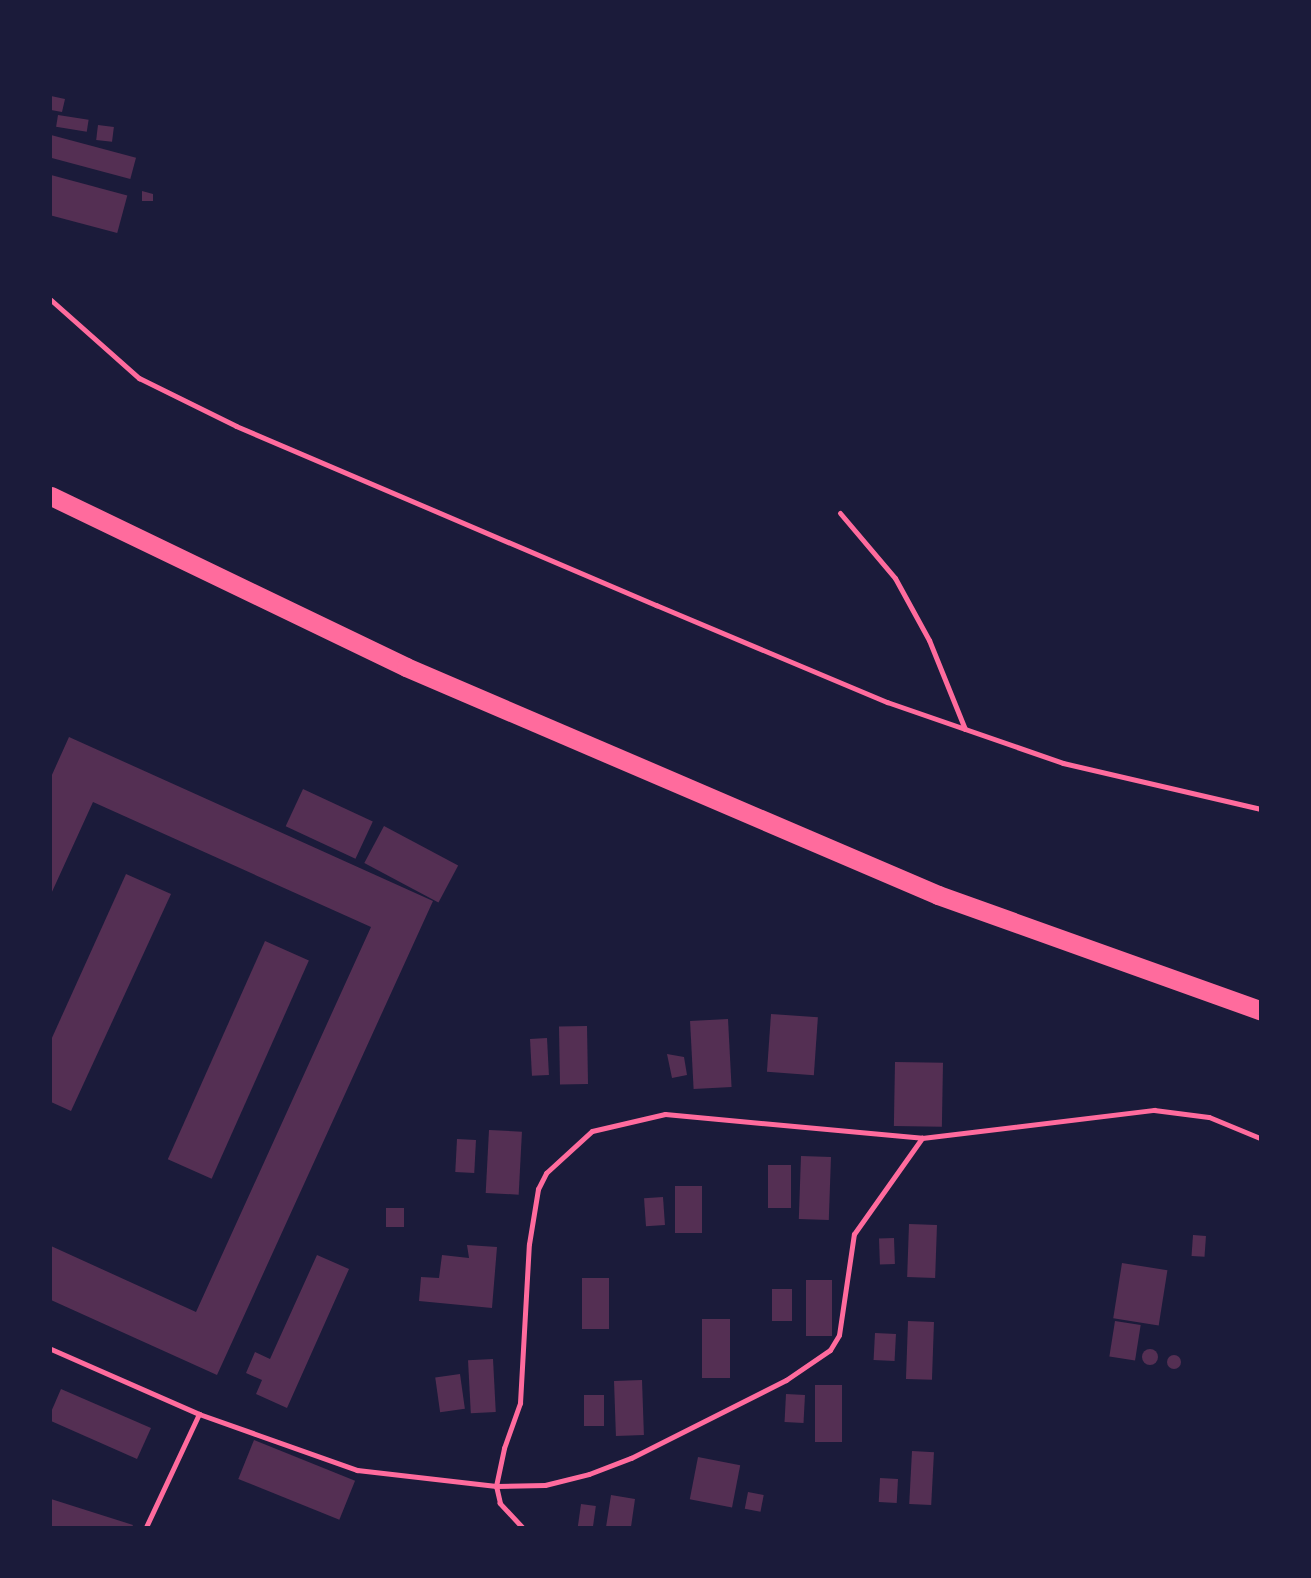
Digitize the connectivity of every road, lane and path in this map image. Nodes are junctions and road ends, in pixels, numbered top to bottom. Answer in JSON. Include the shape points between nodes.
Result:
{"nodes":[{"id":1,"x":51,"y":300,"type":"edge"},
{"id":2,"x":51,"y":496,"type":"edge"},
{"id":3,"x":840,"y":513,"type":"dead end"},
{"id":4,"x":965,"y":729,"type":"junction"},
{"id":5,"x":1260,"y":809,"type":"edge"},
{"id":6,"x":1260,"y":1010,"type":"edge"},
{"id":7,"x":922,"y":1138,"type":"junction"},
{"id":8,"x":1260,"y":1138,"type":"edge"},
{"id":9,"x":51,"y":1349,"type":"edge"},
{"id":10,"x":198,"y":1414,"type":"junction"},
{"id":11,"x":496,"y":1486,"type":"junction"},
{"id":12,"x":146,"y":1527,"type":"edge"},
{"id":13,"x":522,"y":1527,"type":"edge"}],
"edges":[{"from":1,"to":4,"type":"lane","via":[[139,378],[236,426],[887,702]]},
{"from":2,"to":6,"type":"highway","via":[[406,667],[938,895]]},
{"from":3,"to":4,"type":"lane","via":[[895,578],[929,640]]},
{"from":4,"to":5,"type":"lane","via":[[1063,763]]},
{"from":7,"to":8,"type":"lane","via":[[1154,1110],[1209,1117]]},
{"from":7,"to":11,"type":"lane","via":[[853,1234],[839,1335],[830,1350],[786,1380],[631,1458],[545,1485]]},
{"from":7,"to":11,"type":"lane","via":[[665,1114],[592,1131],[546,1173],[538,1189],[529,1244],[520,1403]]},
{"from":9,"to":10,"type":"lane"},
{"from":10,"to":11,"type":"lane","via":[[357,1470]]},
{"from":10,"to":12,"type":"lane"},
{"from":11,"to":13,"type":"lane","via":[[500,1503]]}]}
